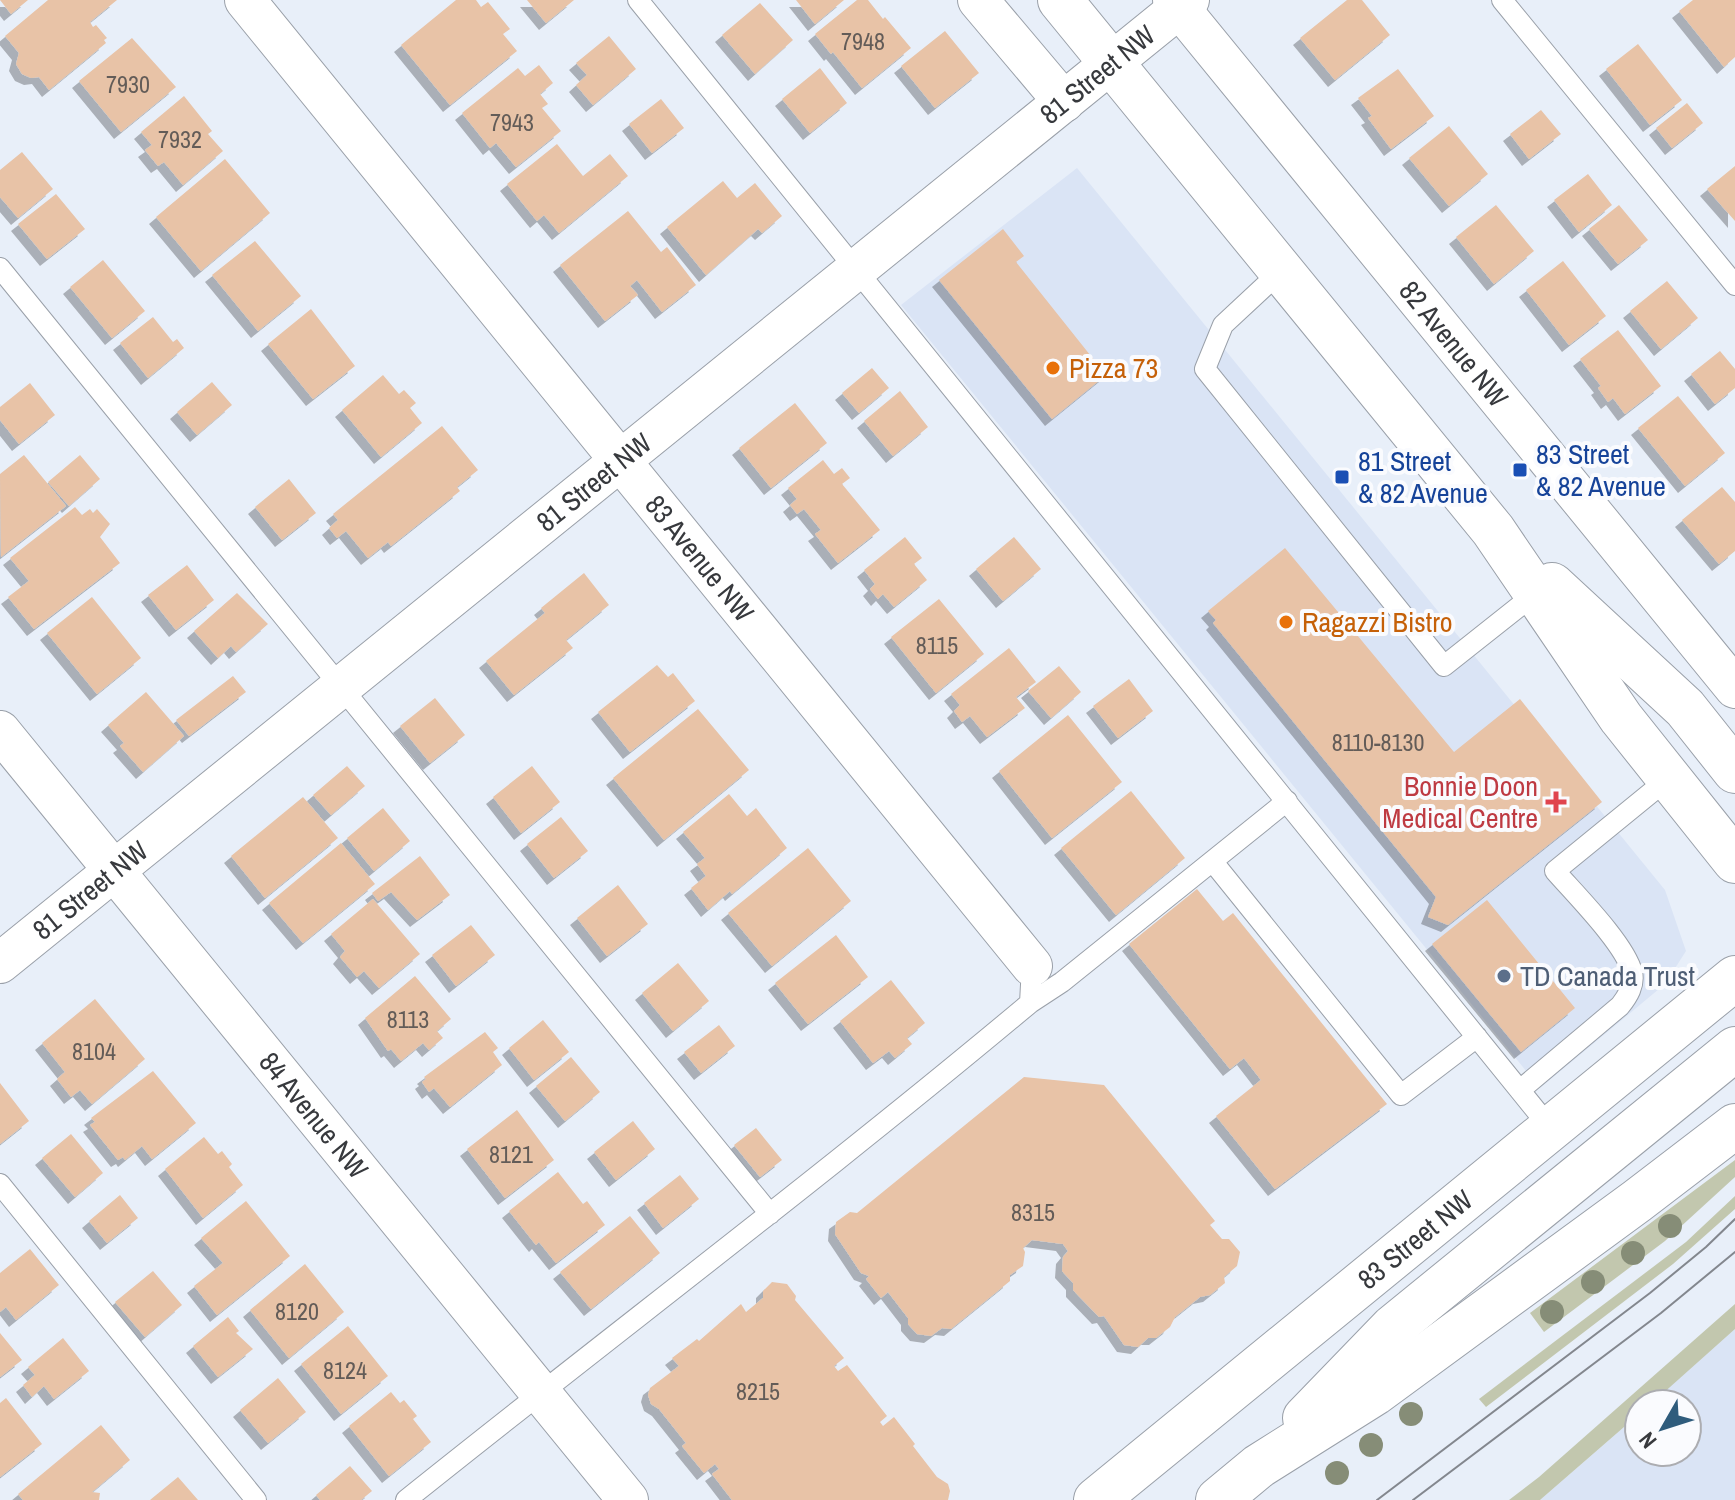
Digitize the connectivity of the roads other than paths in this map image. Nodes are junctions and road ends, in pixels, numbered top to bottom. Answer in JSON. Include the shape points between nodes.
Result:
{"nodes":[{"id":1,"x":245,"y":0,"type":"edge"},
{"id":2,"x":638,"y":0,"type":"edge"},
{"id":3,"x":978,"y":0,"type":"edge"},
{"id":4,"x":1060,"y":0,"type":"edge"},
{"id":5,"x":1502,"y":0,"type":"edge"},
{"id":6,"x":1181,"y":3,"type":"edge"},
{"id":7,"x":1111,"y":64,"type":"junction"},
{"id":8,"x":1064,"y":102,"type":"junction"},
{"id":9,"x":0,"y":268,"type":"edge"},
{"id":10,"x":856,"y":270,"type":"junction"},
{"id":11,"x":1281,"y":271,"type":"junction"},
{"id":12,"x":1735,"y":285,"type":"edge"},
{"id":13,"x":621,"y":462,"type":"junction"},
{"id":14,"x":1493,"y":530,"type":"junction"},
{"id":15,"x":1536,"y":593,"type":"junction"},
{"id":16,"x":343,"y":687,"type":"junction"},
{"id":17,"x":1735,"y":688,"type":"edge"},
{"id":18,"x":1685,"y":708,"type":"junction"},
{"id":19,"x":0,"y":731,"type":"edge"},
{"id":20,"x":1735,"y":735,"type":"edge"},
{"id":21,"x":1735,"y":771,"type":"edge"},
{"id":22,"x":1669,"y":778,"type":"junction"},
{"id":23,"x":1287,"y":801,"type":"junction"},
{"id":24,"x":1735,"y":861,"type":"edge"},
{"id":25,"x":1213,"y":862,"type":"junction"},
{"id":26,"x":114,"y":871,"type":"junction"},
{"id":27,"x":0,"y":963,"type":"edge"},
{"id":28,"x":1735,"y":978,"type":"edge"},
{"id":29,"x":1031,"y":984,"type":"junction"},
{"id":30,"x":1477,"y":1037,"type":"junction"},
{"id":31,"x":1735,"y":1049,"type":"edge"},
{"id":32,"x":1520,"y":1090,"type":"junction"},
{"id":33,"x":1735,"y":1126,"type":"edge"},
{"id":34,"x":1551,"y":1129,"type":"junction"},
{"id":35,"x":0,"y":1184,"type":"edge"},
{"id":36,"x":770,"y":1214,"type":"junction"},
{"id":37,"x":540,"y":1392,"type":"junction"},
{"id":38,"x":1259,"y":1466,"type":"junction"},
{"id":39,"x":256,"y":1500,"type":"edge"},
{"id":40,"x":406,"y":1500,"type":"edge"},
{"id":41,"x":628,"y":1500,"type":"edge"},
{"id":42,"x":1096,"y":1500,"type":"edge"},
{"id":43,"x":1218,"y":1500,"type":"edge"}],
"edges":[{"from":1,"to":13,"type":"street","name":"83 Avenue NW"},
{"from":2,"to":10,"type":"lane"},
{"from":3,"to":8,"type":"street"},
{"from":4,"to":7,"type":"main road"},
{"from":5,"to":12,"type":"lane"},
{"from":6,"to":7,"type":"street","name":"81 Street NW"},
{"from":6,"to":17,"type":"street","name":"82 Avenue NW"},
{"from":7,"to":8,"type":"street","name":"81 Street NW"},
{"from":7,"to":11,"type":"main road"},
{"from":8,"to":10,"type":"street","name":"81 Street NW"},
{"from":9,"to":16,"type":"lane"},
{"from":10,"to":13,"type":"street","name":"81 Street NW"},
{"from":10,"to":23,"type":"lane"},
{"from":11,"to":14,"type":"main road"},
{"from":11,"to":15,"type":"lane","via":[[1223,325],[1205,369],[1444,666]]},
{"from":13,"to":16,"type":"street","name":"81 Street NW"},
{"from":13,"to":29,"type":"street","name":"83 Avenue NW"},
{"from":14,"to":15,"type":"main road"},
{"from":14,"to":18,"type":"main road"},
{"from":15,"to":22,"type":"main road"},
{"from":16,"to":26,"type":"street","name":"81 Street NW"},
{"from":16,"to":36,"type":"lane"},
{"from":18,"to":20,"type":"main road"},
{"from":18,"to":21,"type":"main road"},
{"from":19,"to":26,"type":"street","name":"84 Avenue NW"},
{"from":22,"to":24,"type":"main road"},
{"from":22,"to":32,"type":"lane","via":[[1555,871],[1621,950],[1632,973],[1630,992]]},
{"from":23,"to":25,"type":"lane"},
{"from":23,"to":30,"type":"lane"},
{"from":25,"to":29,"type":"lane","via":[[1062,982]]},
{"from":25,"to":30,"type":"lane","via":[[1401,1095]]},
{"from":26,"to":27,"type":"street","name":"81 Street NW"},
{"from":26,"to":37,"type":"street","name":"84 Avenue NW"},
{"from":28,"to":34,"type":"main road","name":"83 Street NW"},
{"from":29,"to":36,"type":"lane"},
{"from":30,"to":32,"type":"lane"},
{"from":31,"to":38,"type":"main road","via":[[1393,1327]]},
{"from":32,"to":34,"type":"lane"},
{"from":33,"to":38,"type":"main road","via":[[1375,1393]]},
{"from":34,"to":42,"type":"main road","name":"83 Street NW"},
{"from":35,"to":39,"type":"lane"},
{"from":36,"to":37,"type":"lane"},
{"from":37,"to":40,"type":"lane"},
{"from":37,"to":41,"type":"street","name":"84 Avenue NW"},
{"from":38,"to":43,"type":"main road"}]}
